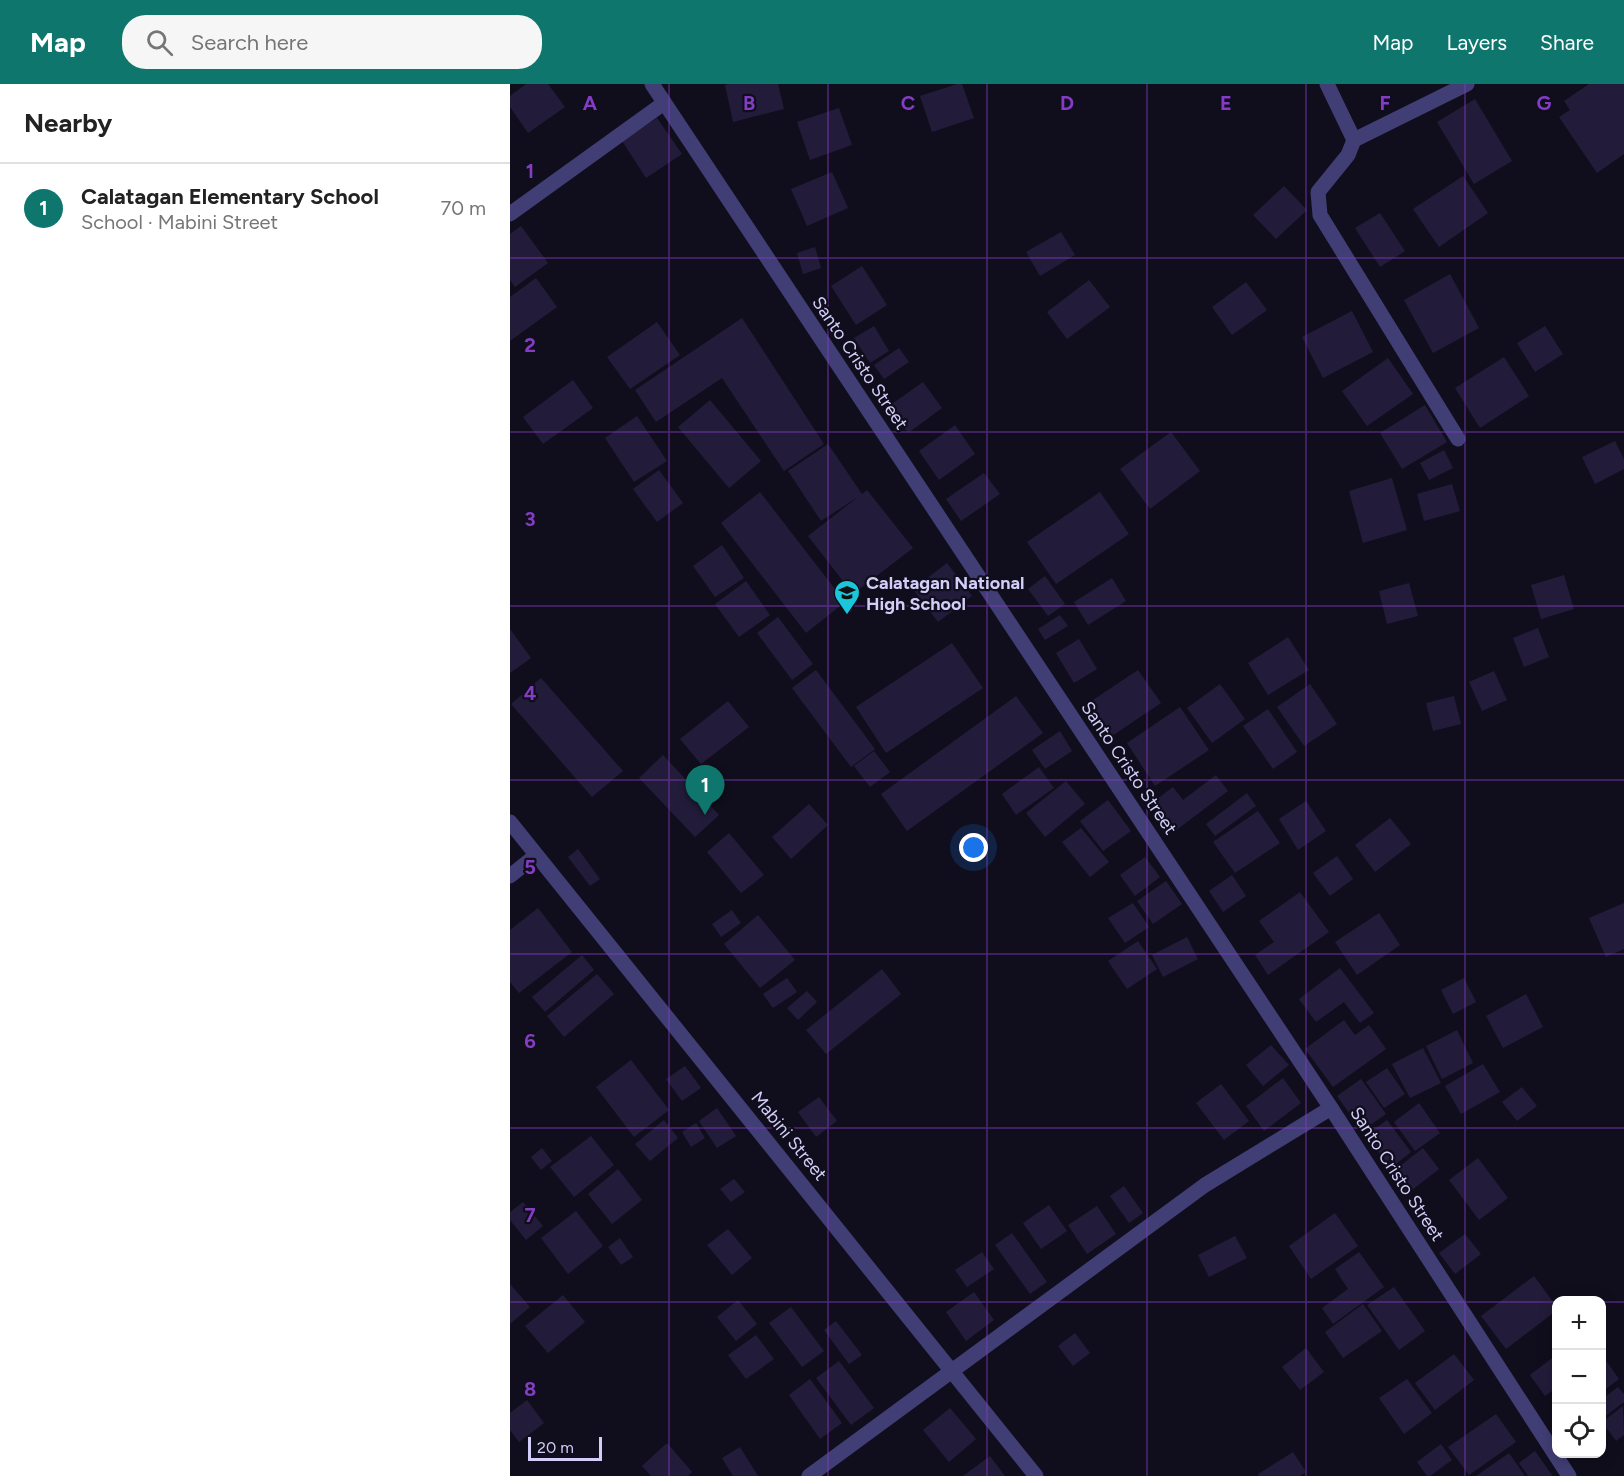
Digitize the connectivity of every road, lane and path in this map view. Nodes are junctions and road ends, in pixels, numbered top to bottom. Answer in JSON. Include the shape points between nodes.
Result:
{"nodes":[{"id":1,"x":652,"y":84,"type":"edge"},
{"id":2,"x":1327,"y":84,"type":"edge"},
{"id":3,"x":1467,"y":84,"type":"edge"},
{"id":4,"x":664,"y":102,"type":"junction"},
{"id":5,"x":1354,"y":140,"type":"junction"},
{"id":6,"x":510,"y":214,"type":"edge"},
{"id":7,"x":1458,"y":439,"type":"dead end"},
{"id":8,"x":510,"y":822,"type":"edge"},
{"id":9,"x":536,"y":856,"type":"junction"},
{"id":10,"x":510,"y":876,"type":"edge"},
{"id":11,"x":1331,"y":1108,"type":"junction"},
{"id":12,"x":952,"y":1370,"type":"junction"},
{"id":13,"x":809,"y":1476,"type":"edge"},
{"id":14,"x":1036,"y":1476,"type":"edge"},
{"id":15,"x":1569,"y":1476,"type":"edge"}],
"edges":[{"from":1,"to":4,"type":"street","name":"Santo Cristo Street"},
{"from":2,"to":5,"type":"street"},
{"from":3,"to":5,"type":"street"},
{"from":4,"to":6,"type":"street"},
{"from":4,"to":11,"type":"street","name":"Santo Cristo Street"},
{"from":5,"to":7,"type":"street","via":[[1348,155],[1318,192],[1320,215]]},
{"from":8,"to":9,"type":"street","name":"Mabini Street"},
{"from":9,"to":10,"type":"street"},
{"from":9,"to":12,"type":"street","name":"Mabini Street"},
{"from":11,"to":12,"type":"street","via":[[1205,1185]]},
{"from":11,"to":15,"type":"street","name":"Santo Cristo Street"},
{"from":12,"to":13,"type":"street"},
{"from":12,"to":14,"type":"street","name":"Mabini Street"}]}
